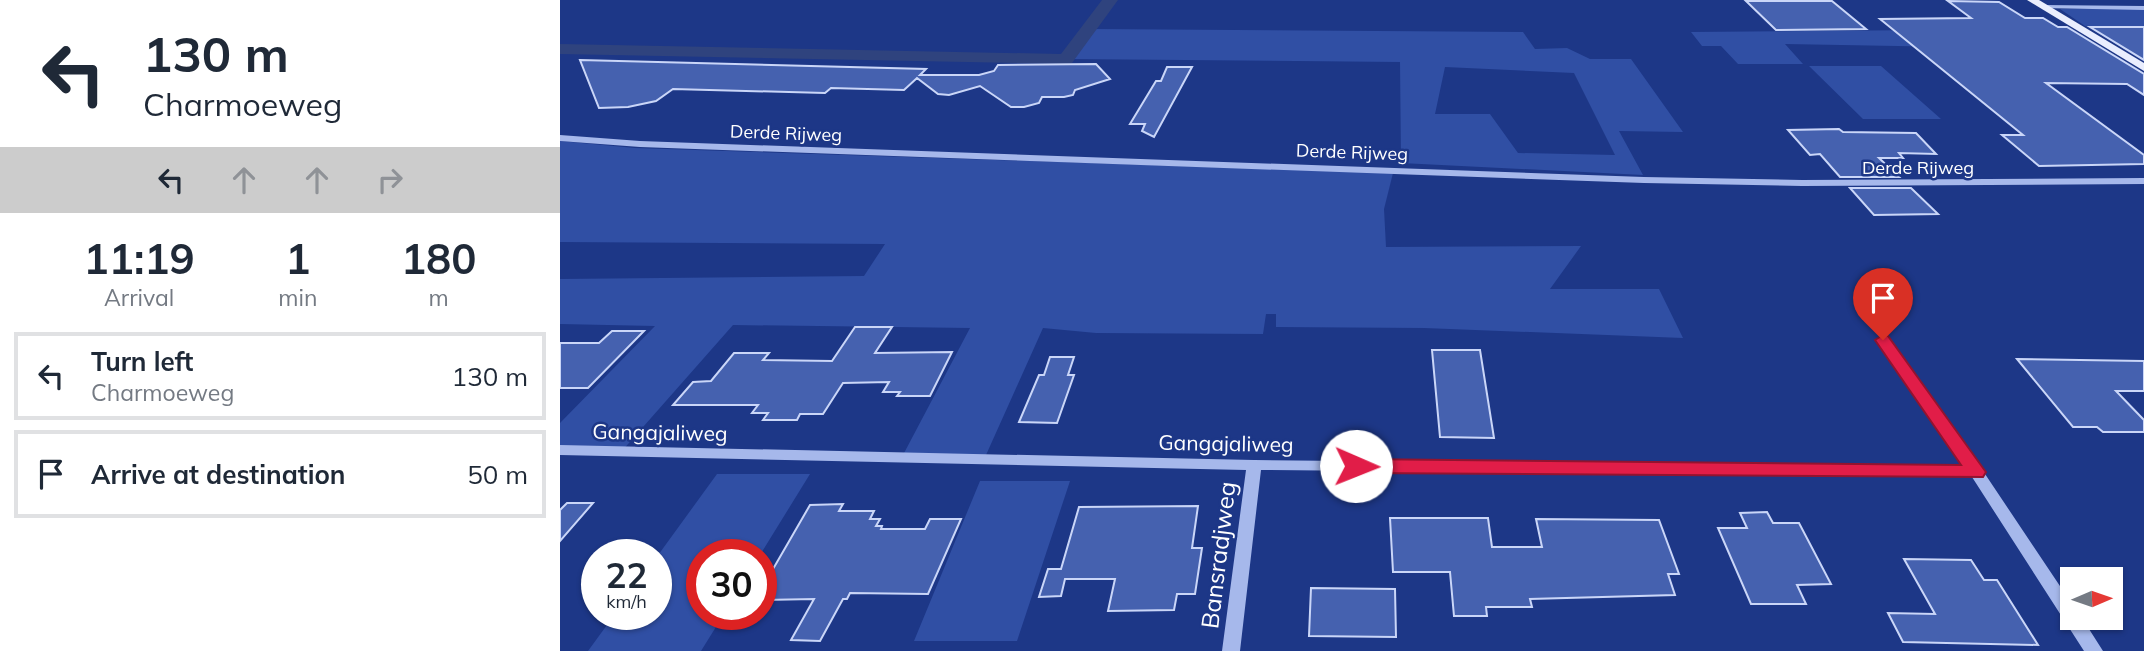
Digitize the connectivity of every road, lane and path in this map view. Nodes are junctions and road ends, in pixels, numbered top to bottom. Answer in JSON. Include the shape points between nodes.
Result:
{"nodes":[{"id":1,"x":2032,"y":0,"type":"edge"},
{"id":2,"x":2043,"y":7,"type":"junction"},
{"id":3,"x":2144,"y":8,"type":"edge"},
{"id":4,"x":2144,"y":68,"type":"edge"},
{"id":5,"x":560,"y":138,"type":"edge"},
{"id":6,"x":2144,"y":181,"type":"edge"},
{"id":7,"x":1883,"y":340,"type":"dead end"},
{"id":8,"x":560,"y":450,"type":"edge"},
{"id":9,"x":1254,"y":465,"type":"junction"},
{"id":10,"x":1976,"y":472,"type":"junction"},
{"id":11,"x":1231,"y":651,"type":"edge"},
{"id":12,"x":2094,"y":651,"type":"edge"}],
"edges":[{"from":1,"to":2,"type":"main road"},
{"from":2,"to":3,"type":"street"},
{"from":2,"to":4,"type":"main road"},
{"from":5,"to":6,"type":"street","name":"Derde Rijweg","via":[[1644,180]]},
{"from":7,"to":10,"type":"street"},
{"from":8,"to":9,"type":"street","name":"Gangajaliweg"},
{"from":9,"to":10,"type":"street","name":"Gangajaliweg"},
{"from":9,"to":11,"type":"street","name":"Bansradjweg"},
{"from":10,"to":12,"type":"street"}]}
